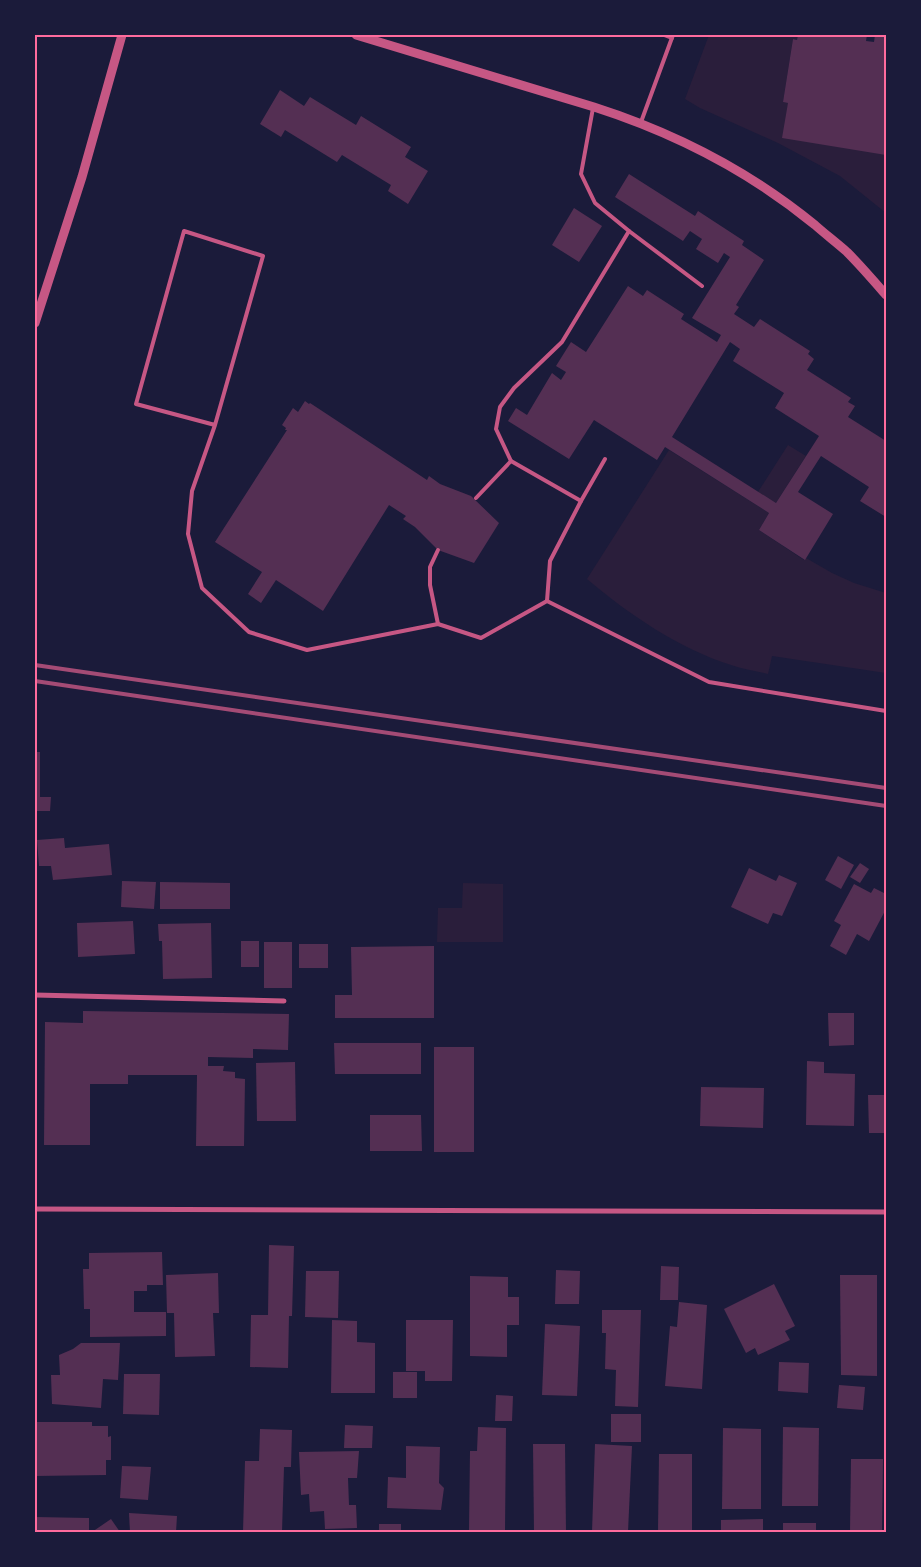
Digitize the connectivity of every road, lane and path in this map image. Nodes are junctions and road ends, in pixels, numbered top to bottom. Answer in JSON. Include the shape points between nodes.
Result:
{"nodes":[{"id":1,"x":122,"y":35,"type":"edge"},
{"id":2,"x":356,"y":35,"type":"edge"},
{"id":3,"x":664,"y":35,"type":"edge"},
{"id":4,"x":672,"y":37,"type":"edge"},
{"id":5,"x":594,"y":107,"type":"junction"},
{"id":6,"x":641,"y":122,"type":"junction"},
{"id":7,"x":629,"y":231,"type":"junction"},
{"id":8,"x":702,"y":286,"type":"dead end"},
{"id":9,"x":886,"y":294,"type":"edge"},
{"id":10,"x":35,"y":322,"type":"edge"},
{"id":11,"x":215,"y":425,"type":"junction"},
{"id":12,"x":605,"y":459,"type":"dead end"},
{"id":13,"x":511,"y":461,"type":"junction"},
{"id":14,"x":476,"y":498,"type":"dead end"},
{"id":15,"x":581,"y":501,"type":"junction"},
{"id":16,"x":438,"y":550,"type":"dead end"},
{"id":17,"x":547,"y":601,"type":"junction"},
{"id":18,"x":438,"y":624,"type":"junction"},
{"id":19,"x":886,"y":712,"type":"edge"},
{"id":20,"x":35,"y":995,"type":"edge"},
{"id":21,"x":284,"y":1001,"type":"dead end"},
{"id":22,"x":35,"y":1209,"type":"edge"},
{"id":23,"x":886,"y":1212,"type":"edge"}],
"edges":[{"from":1,"to":10,"type":"street","via":[[82,178]]},
{"from":2,"to":5,"type":"street"},
{"from":3,"to":4,"type":"lane"},
{"from":4,"to":6,"type":"lane"},
{"from":5,"to":6,"type":"street"},
{"from":5,"to":7,"type":"lane","via":[[581,174],[595,203]]},
{"from":6,"to":9,"type":"street","via":[[704,151],[771,191],[846,252]]},
{"from":7,"to":8,"type":"lane"},
{"from":7,"to":13,"type":"lane","via":[[562,342],[514,388],[500,407],[496,429]]},
{"from":11,"to":11,"type":"lane","via":[[136,404],[184,231],[263,256]]},
{"from":11,"to":18,"type":"lane","via":[[192,492],[188,534],[202,588],[249,632],[307,650]]},
{"from":12,"to":15,"type":"lane"},
{"from":13,"to":14,"type":"lane"},
{"from":13,"to":15,"type":"lane"},
{"from":15,"to":17,"type":"lane","via":[[550,561]]},
{"from":16,"to":18,"type":"lane","via":[[430,567],[430,585]]},
{"from":17,"to":18,"type":"lane","via":[[481,638]]},
{"from":17,"to":19,"type":"lane","via":[[709,682]]},
{"from":20,"to":21,"type":"street"},
{"from":22,"to":23,"type":"street"}]}
